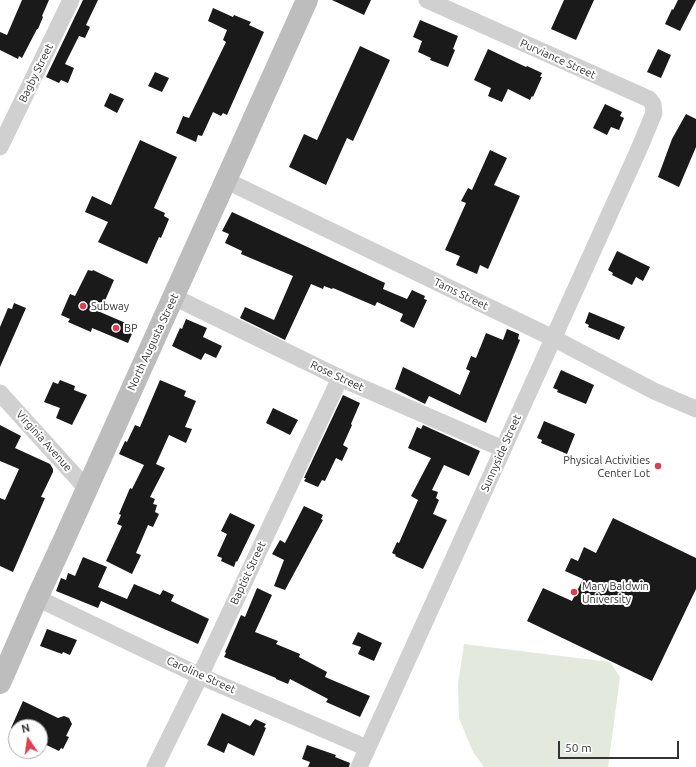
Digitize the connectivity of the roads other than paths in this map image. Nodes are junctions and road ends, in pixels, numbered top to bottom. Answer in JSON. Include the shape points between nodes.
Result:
{"nodes":[{"id":1,"x":71,"y":0,"type":"edge"},
{"id":2,"x":307,"y":0,"type":"edge"},
{"id":3,"x":427,"y":0,"type":"edge"},
{"id":4,"x":644,"y":139,"type":"joint"},
{"id":5,"x":0,"y":147,"type":"edge"},
{"id":6,"x":225,"y":180,"type":"junction"},
{"id":7,"x":174,"y":298,"type":"junction"},
{"id":8,"x":552,"y":338,"type":"junction"},
{"id":9,"x":340,"y":378,"type":"junction"},
{"id":10,"x":0,"y":393,"type":"edge"},
{"id":11,"x":696,"y":409,"type":"edge"},
{"id":12,"x":503,"y":449,"type":"junction"},
{"id":13,"x":87,"y":488,"type":"junction"},
{"id":14,"x":37,"y":598,"type":"junction"},
{"id":15,"x":200,"y":676,"type":"junction"},
{"id":16,"x":0,"y":684,"type":"edge"},
{"id":17,"x":367,"y":748,"type":"junction"},
{"id":18,"x":155,"y":767,"type":"edge"},
{"id":19,"x":359,"y":767,"type":"edge"}],
"edges":[{"from":1,"to":5,"type":"street","name":"Bagby Street"},
{"from":2,"to":6,"type":"main road","name":"North Augusta Street"},
{"from":3,"to":4,"type":"street","name":"Purviance Street","via":[[649,99],[653,104],[654,113]]},
{"from":4,"to":8,"type":"street","name":"Sunnyside Street"},
{"from":6,"to":7,"type":"main road","name":"North Augusta Street"},
{"from":6,"to":8,"type":"street","name":"Tams Street"},
{"from":7,"to":9,"type":"street","name":"Rose Street"},
{"from":7,"to":13,"type":"main road","name":"North Augusta Street"},
{"from":8,"to":11,"type":"street","name":"Tams Street","via":[[654,391]]},
{"from":8,"to":12,"type":"street","name":"Sunnyside Street"},
{"from":9,"to":12,"type":"street","name":"Rose Street"},
{"from":9,"to":15,"type":"street","name":"Baptist Street"},
{"from":10,"to":13,"type":"street","name":"Virginia Avenue"},
{"from":12,"to":17,"type":"street","name":"Sunnyside Street"},
{"from":13,"to":14,"type":"main road","name":"North Augusta Street"},
{"from":14,"to":15,"type":"street","name":"Caroline Street"},
{"from":14,"to":16,"type":"main road","name":"North Augusta Street"},
{"from":15,"to":17,"type":"street","name":"Caroline Street"},
{"from":15,"to":18,"type":"street","name":"Baptist Street"},
{"from":17,"to":19,"type":"street","name":"Sunnyside Street"}]}
